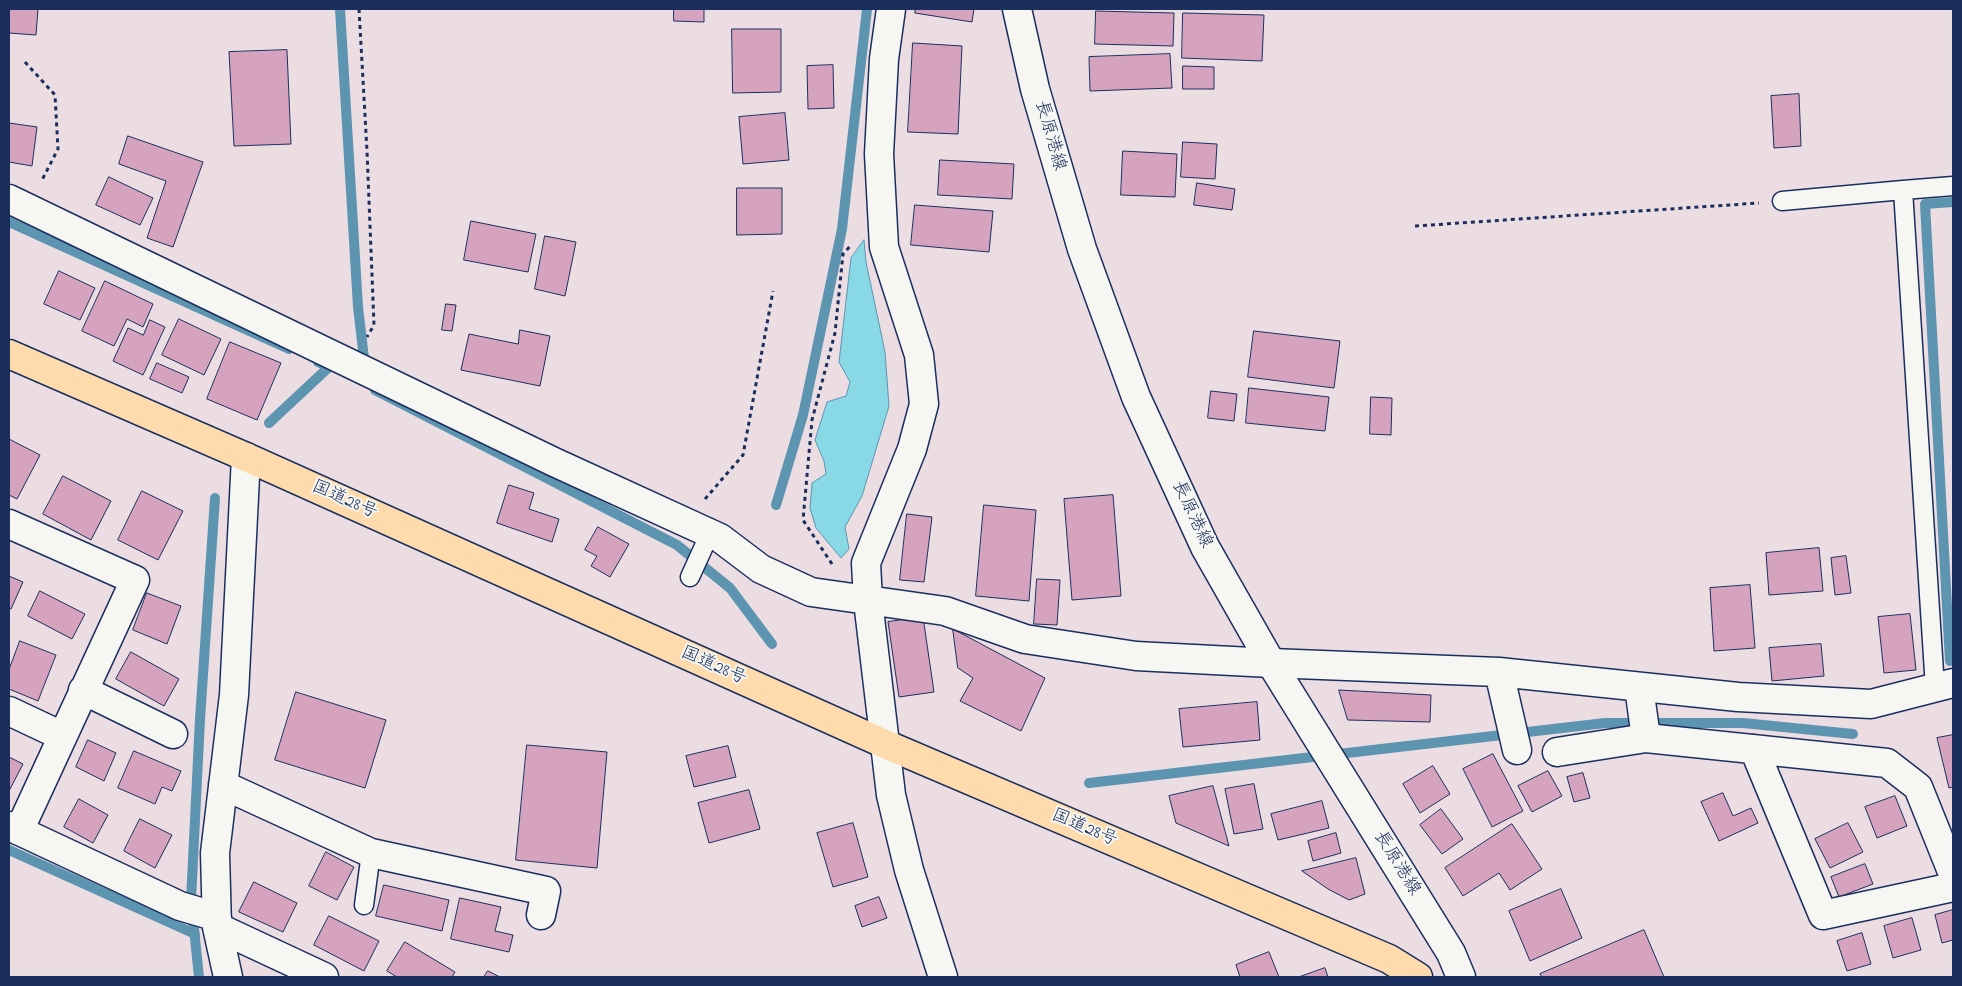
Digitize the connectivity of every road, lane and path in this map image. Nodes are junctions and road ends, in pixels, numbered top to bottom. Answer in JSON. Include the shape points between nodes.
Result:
{"nodes":[{"id":1,"x":359,"y":9,"type":"edge"},
{"id":2,"x":891,"y":9,"type":"edge"},
{"id":3,"x":1017,"y":9,"type":"edge"},
{"id":4,"x":25,"y":62,"type":"dead end"},
{"id":5,"x":1953,"y":186,"type":"edge"},
{"id":6,"x":1903,"y":190,"type":"junction"},
{"id":7,"x":1782,"y":201,"type":"joint"},
{"id":8,"x":18,"y":203,"type":"edge"},
{"id":9,"x":882,"y":209,"type":"junction"},
{"id":10,"x":1415,"y":226,"type":"dead end"},
{"id":11,"x":773,"y":291,"type":"dead end"},
{"id":12,"x":9,"y":354,"type":"edge"},
{"id":13,"x":352,"y":364,"type":"junction"},
{"id":14,"x":246,"y":457,"type":"junction"},
{"id":15,"x":685,"y":522,"type":"junction"},
{"id":16,"x":9,"y":524,"type":"edge"},
{"id":17,"x":710,"y":533,"type":"junction"},
{"id":18,"x":690,"y":577,"type":"dead end"},
{"id":19,"x":862,"y":600,"type":"junction"},
{"id":20,"x":1271,"y":663,"type":"junction"},
{"id":21,"x":1499,"y":672,"type":"junction"},
{"id":22,"x":1944,"y":686,"type":"edge"},
{"id":23,"x":1639,"y":687,"type":"junction"},
{"id":24,"x":83,"y":690,"type":"junction"},
{"id":25,"x":9,"y":711,"type":"edge"},
{"id":26,"x":173,"y":734,"type":"dead end"},
{"id":27,"x":62,"y":736,"type":"junction"},
{"id":28,"x":1646,"y":738,"type":"junction"},
{"id":29,"x":885,"y":744,"type":"junction"},
{"id":30,"x":1517,"y":750,"type":"dead end"},
{"id":31,"x":1754,"y":750,"type":"junction"},
{"id":32,"x":1557,"y":752,"type":"dead end"},
{"id":33,"x":223,"y":785,"type":"junction"},
{"id":34,"x":14,"y":829,"type":"edge"},
{"id":35,"x":371,"y":853,"type":"junction"},
{"id":36,"x":1953,"y":874,"type":"edge"},
{"id":37,"x":1953,"y":887,"type":"edge"},
{"id":38,"x":364,"y":905,"type":"dead end"},
{"id":39,"x":541,"y":915,"type":"dead end"},
{"id":40,"x":217,"y":922,"type":"junction"},
{"id":41,"x":228,"y":977,"type":"edge"},
{"id":42,"x":324,"y":977,"type":"edge"},
{"id":43,"x":943,"y":977,"type":"edge"},
{"id":44,"x":1418,"y":977,"type":"edge"},
{"id":45,"x":1461,"y":977,"type":"edge"}],
"edges":[{"from":1,"to":13,"type":"path","via":[[374,325]]},
{"from":2,"to":9,"type":"street","via":[[884,59],[879,154]]},
{"from":3,"to":20,"type":"street","name":"長原港線","via":[[1035,89],[1082,249],[1136,397],[1205,547]]},
{"from":4,"to":8,"type":"path","via":[[55,95],[58,149]]},
{"from":5,"to":6,"type":"lane"},
{"from":6,"to":7,"type":"lane"},
{"from":6,"to":22,"type":"lane"},
{"from":7,"to":10,"type":"path"},
{"from":8,"to":13,"type":"street"},
{"from":9,"to":19,"type":"street","via":[[884,248],[919,355],[924,404],[912,449],[866,563]]},
{"from":9,"to":19,"type":"path","via":[[843,254],[835,333],[812,420],[802,520]]},
{"from":11,"to":15,"type":"path","via":[[743,455]]},
{"from":12,"to":14,"type":"highway","name":"国道28号"},
{"from":13,"to":15,"type":"street"},
{"from":14,"to":29,"type":"highway","name":"国道28号"},
{"from":14,"to":33,"type":"street","via":[[234,695]]},
{"from":15,"to":17,"type":"street"},
{"from":16,"to":24,"type":"street","via":[[134,580]]},
{"from":17,"to":18,"type":"lane"},
{"from":17,"to":19,"type":"street","via":[[761,569],[811,592]]},
{"from":19,"to":20,"type":"street","via":[[945,611],[1024,639],[1136,656]]},
{"from":19,"to":29,"type":"street"},
{"from":20,"to":21,"type":"street"},
{"from":20,"to":45,"type":"street","name":"長原港線","via":[[1451,953]]},
{"from":21,"to":23,"type":"street"},
{"from":21,"to":30,"type":"street"},
{"from":22,"to":23,"type":"street","via":[[1871,704],[1738,697]]},
{"from":23,"to":28,"type":"street"},
{"from":24,"to":26,"type":"street"},
{"from":24,"to":27,"type":"street"},
{"from":25,"to":27,"type":"street"},
{"from":27,"to":34,"type":"street"},
{"from":28,"to":31,"type":"street"},
{"from":28,"to":32,"type":"street"},
{"from":29,"to":43,"type":"street","via":[[891,795],[909,870]]},
{"from":29,"to":44,"type":"highway","name":"国道28号","via":[[1389,959]]},
{"from":31,"to":36,"type":"street","via":[[1888,763],[1918,787]]},
{"from":31,"to":37,"type":"street","via":[[1823,915]]},
{"from":33,"to":35,"type":"street"},
{"from":33,"to":40,"type":"street","via":[[215,853]]},
{"from":34,"to":40,"type":"street"},
{"from":35,"to":38,"type":"lane"},
{"from":35,"to":39,"type":"street","via":[[546,891]]},
{"from":40,"to":41,"type":"street"},
{"from":40,"to":42,"type":"street"}]}
